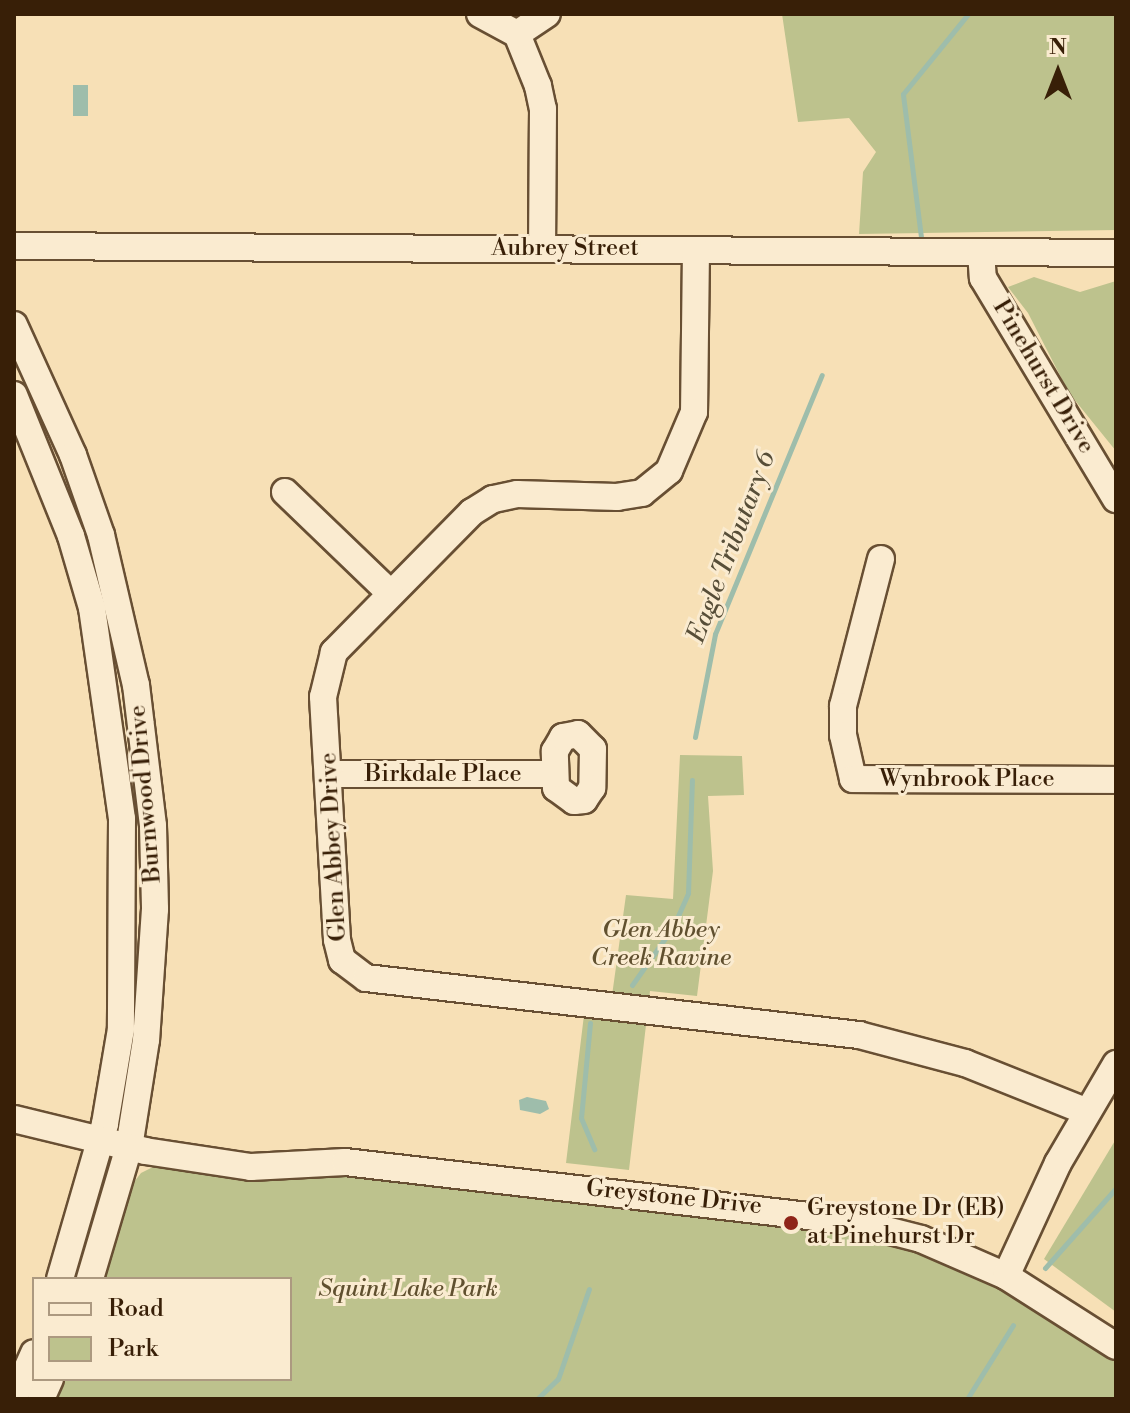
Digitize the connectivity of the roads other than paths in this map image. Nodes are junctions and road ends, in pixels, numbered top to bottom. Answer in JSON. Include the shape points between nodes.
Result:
{"nodes":[{"id":1,"x":480,"y":14,"type":"edge"},
{"id":2,"x":547,"y":14,"type":"edge"},
{"id":3,"x":517,"y":34,"type":"junction"},
{"id":4,"x":14,"y":246,"type":"edge"},
{"id":5,"x":542,"y":249,"type":"junction"},
{"id":6,"x":696,"y":250,"type":"junction"},
{"id":7,"x":981,"y":252,"type":"junction"},
{"id":8,"x":1116,"y":253,"type":"edge"},
{"id":9,"x":14,"y":325,"type":"edge"},
{"id":10,"x":14,"y":395,"type":"edge"},
{"id":11,"x":285,"y":492,"type":"dead end"},
{"id":12,"x":1116,"y":499,"type":"edge"},
{"id":13,"x":881,"y":559,"type":"dead end"},
{"id":14,"x":390,"y":593,"type":"junction"},
{"id":15,"x":331,"y":774,"type":"junction"},
{"id":16,"x":555,"y":774,"type":"dead end"},
{"id":17,"x":1116,"y":780,"type":"edge"},
{"id":18,"x":1116,"y":1064,"type":"edge"},
{"id":19,"x":14,"y":1102,"type":"edge"},
{"id":20,"x":1085,"y":1111,"type":"junction"},
{"id":21,"x":14,"y":1119,"type":"edge"},
{"id":22,"x":103,"y":1132,"type":"junction"},
{"id":23,"x":130,"y":1139,"type":"junction"},
{"id":24,"x":1006,"y":1276,"type":"junction"},
{"id":25,"x":61,"y":1277,"type":"edge"},
{"id":26,"x":91,"y":1277,"type":"edge"},
{"id":27,"x":1116,"y":1346,"type":"edge"},
{"id":28,"x":32,"y":1358,"type":"edge"},
{"id":29,"x":14,"y":1398,"type":"edge"}],
"edges":[{"from":1,"to":3,"type":"street"},
{"from":2,"to":3,"type":"street"},
{"from":3,"to":5,"type":"street","via":[[543,109]]},
{"from":4,"to":5,"type":"street","name":"Aubrey Street"},
{"from":5,"to":6,"type":"street","name":"Aubrey Street"},
{"from":6,"to":7,"type":"street","name":"Aubrey Street"},
{"from":6,"to":14,"type":"street","name":"Glen Abbey Drive","via":[[694,412],[669,471],[642,493],[617,497],[517,494],[493,499],[472,512]]},
{"from":7,"to":8,"type":"street","name":"Aubrey Street"},
{"from":7,"to":12,"type":"street","name":"Pinehurst Drive","via":[[983,278]]},
{"from":9,"to":23,"type":"street","name":"Burnwood Drive","via":[[68,442],[101,535],[136,685],[148,768],[155,896],[146,1040]]},
{"from":10,"to":22,"type":"street","name":"Burnwood Drive","via":[[71,536],[92,608],[116,754],[125,969]]},
{"from":11,"to":14,"type":"street"},
{"from":13,"to":17,"type":"street","name":"Wynbrook Place","via":[[843,706],[853,779]]},
{"from":14,"to":15,"type":"street","name":"Glen Abbey Drive","via":[[334,652],[325,672]]},
{"from":15,"to":16,"type":"street","name":"Birkdale Place"},
{"from":15,"to":20,"type":"street","name":"Glen Abbey Drive","via":[[337,940],[342,960],[366,978],[859,1035],[965,1063]]},
{"from":18,"to":20,"type":"street"},
{"from":19,"to":22,"type":"street","name":"Greystone Drive"},
{"from":20,"to":24,"type":"street"},
{"from":21,"to":22,"type":"street","name":"Greystone Drive"},
{"from":22,"to":23,"type":"street","name":"Greystone Drive"},
{"from":22,"to":25,"type":"street","name":"Burnwood Drive"},
{"from":23,"to":24,"type":"street","name":"Greystone Drive","via":[[762,1207],[921,1239]]},
{"from":23,"to":26,"type":"street","name":"Burnwood Drive"},
{"from":24,"to":27,"type":"street","name":"Greystone Drive"},
{"from":28,"to":29,"type":"street"}]}
